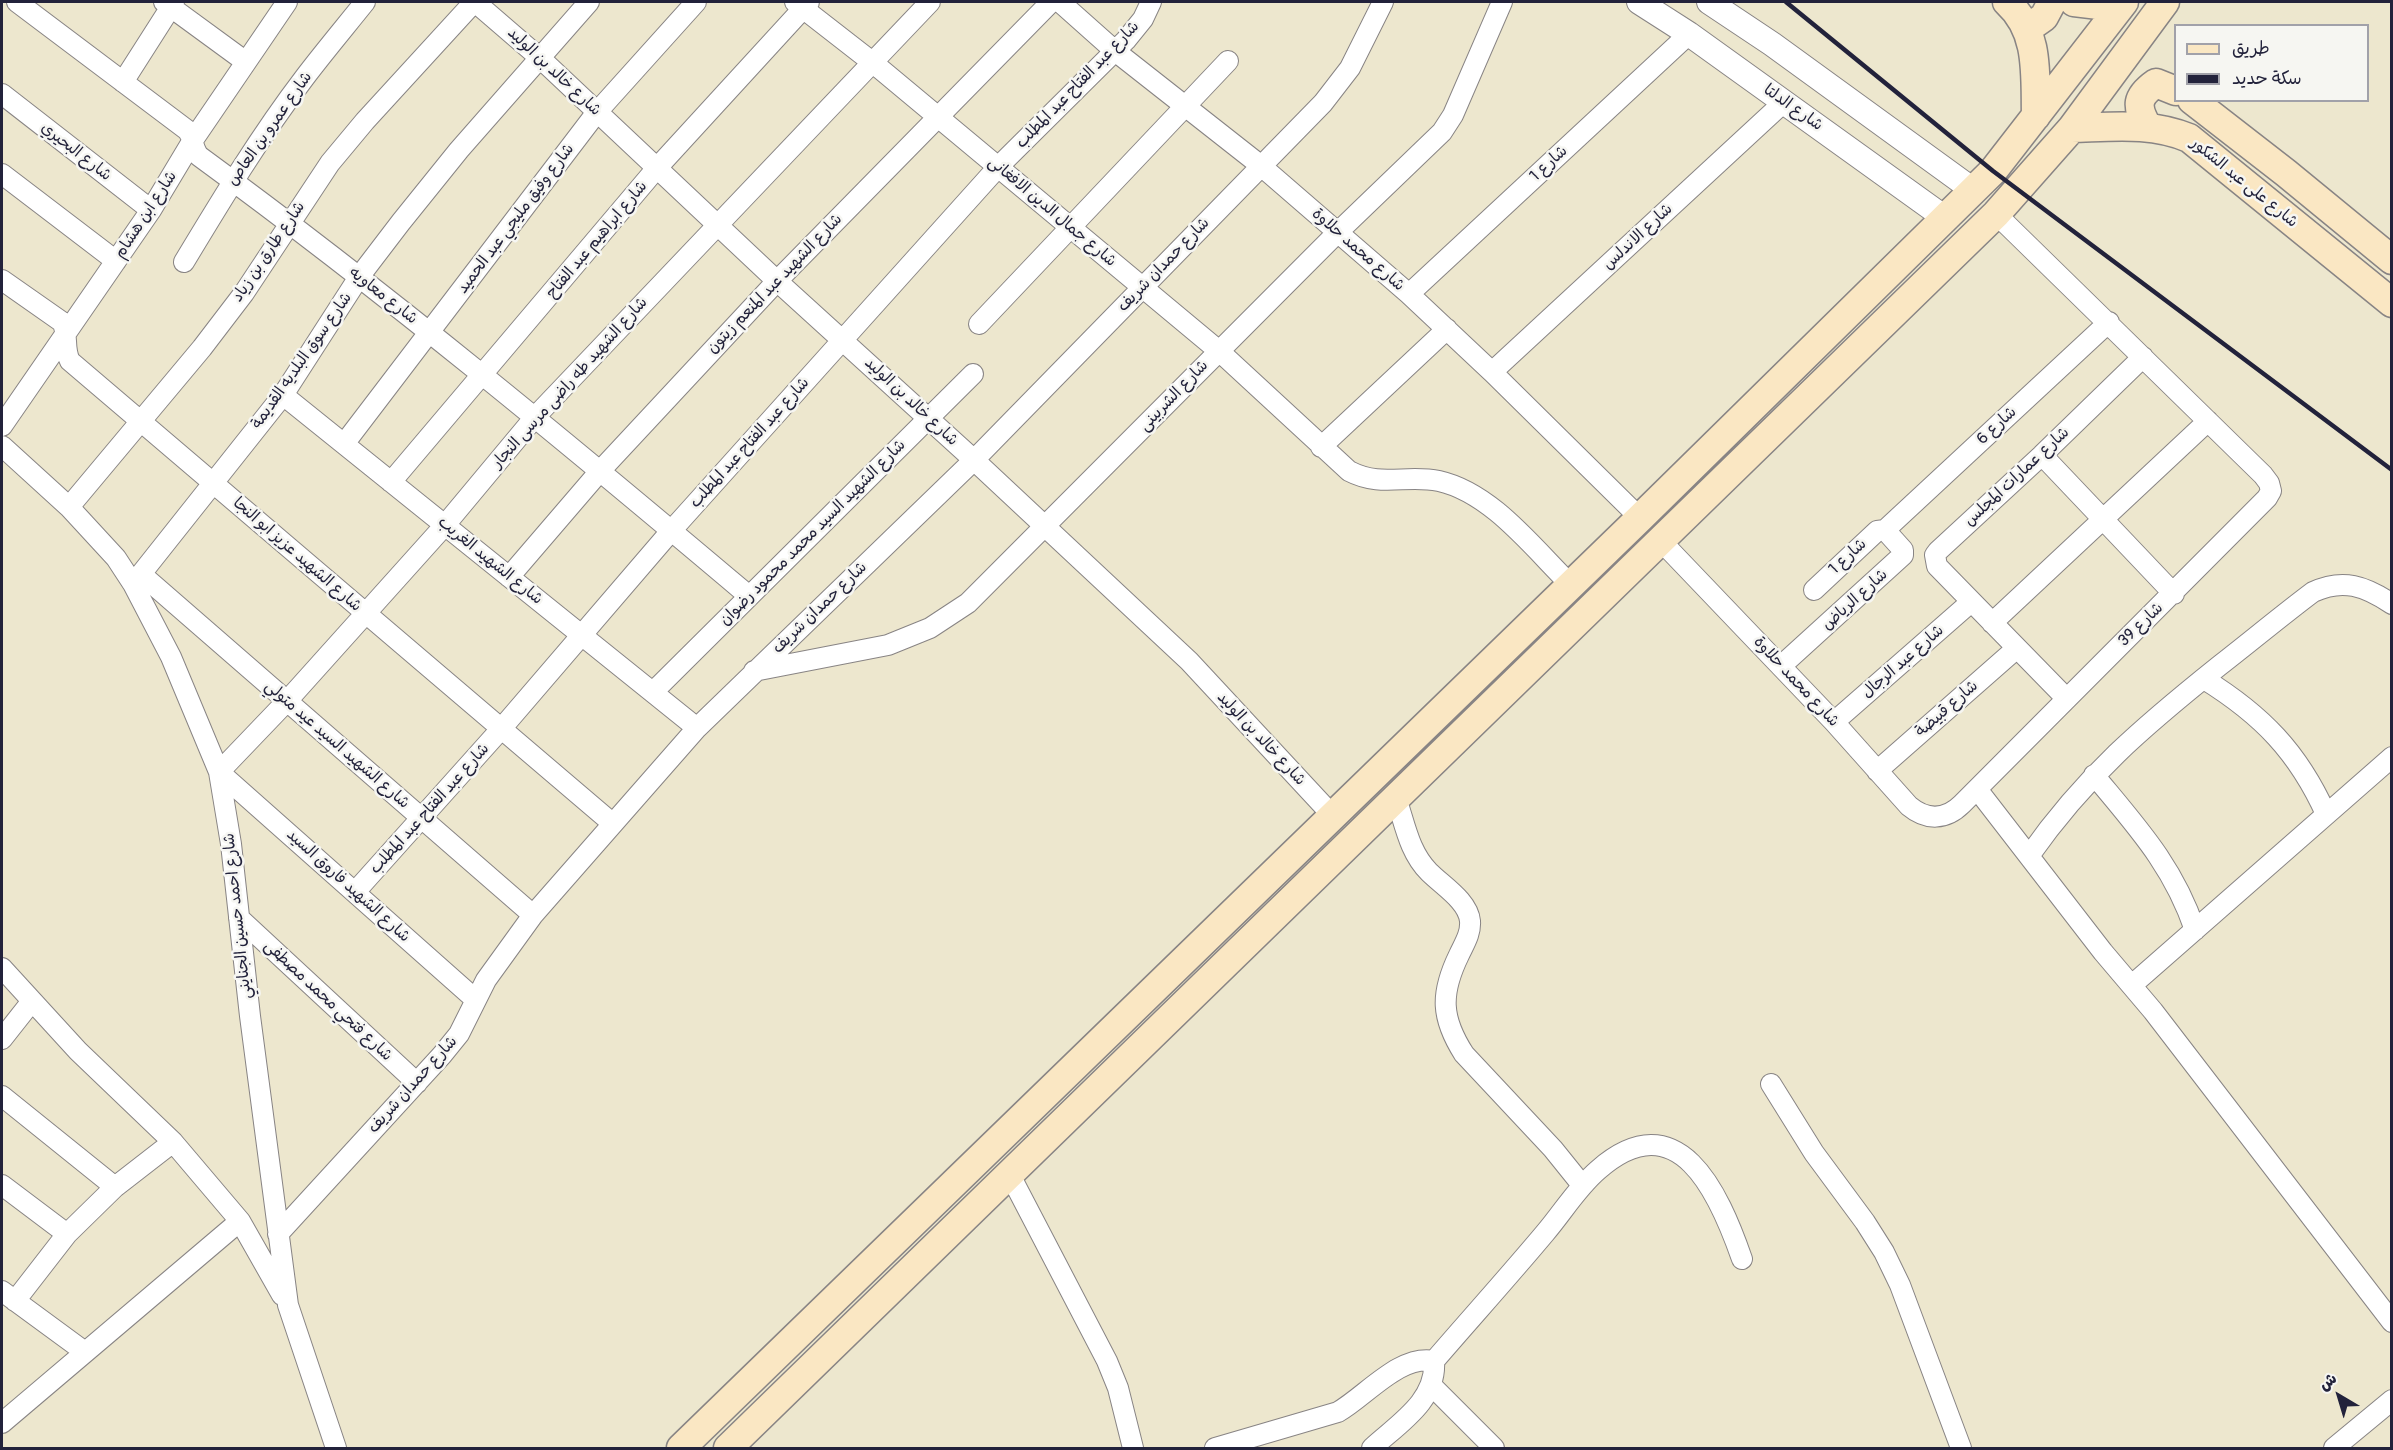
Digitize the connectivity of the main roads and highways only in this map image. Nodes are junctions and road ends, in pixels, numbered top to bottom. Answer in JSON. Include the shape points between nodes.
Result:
{"nodes":[{"id":1,"x":2007,"y":2,"type":"edge"},
{"id":2,"x":2052,"y":2,"type":"edge"},
{"id":3,"x":2074,"y":2,"type":"edge"},
{"id":4,"x":2123,"y":2,"type":"edge"},
{"id":5,"x":2165,"y":2,"type":"edge"},
{"id":6,"x":2027,"y":29,"type":"junction"},
{"id":7,"x":2130,"y":51,"type":"junction"},
{"id":8,"x":2174,"y":86,"type":"edge"},
{"id":9,"x":2174,"y":91,"type":"edge"},
{"id":10,"x":2194,"y":102,"type":"edge"},
{"id":11,"x":2036,"y":116,"type":"junction"},
{"id":12,"x":2147,"y":126,"type":"junction"},
{"id":13,"x":2072,"y":128,"type":"junction"},
{"id":14,"x":2391,"y":261,"type":"edge"},
{"id":15,"x":2391,"y":303,"type":"edge"},
{"id":16,"x":1403,"y":748,"type":"junction"},
{"id":17,"x":1426,"y":769,"type":"junction"},
{"id":18,"x":681,"y":1449,"type":"edge"},
{"id":19,"x":728,"y":1449,"type":"edge"}],
"edges":[{"from":1,"to":6,"type":"main road"},
{"from":2,"to":6,"type":"main road","via":[[2044,17]]},
{"from":3,"to":4,"type":"main road"},
{"from":4,"to":11,"type":"main road"},
{"from":5,"to":7,"type":"main road"},
{"from":6,"to":11,"type":"main road","via":[[2034,56]]},
{"from":7,"to":8,"type":"main road","name":"شارع على عبد الشكور"},
{"from":7,"to":13,"type":"main road"},
{"from":9,"to":12,"type":"main road","via":[[2156,83],[2145,91],[2139,111]]},
{"from":10,"to":14,"type":"main road","name":"شارع على عبد الشكور"},
{"from":11,"to":16,"type":"main road","via":[[1993,171]]},
{"from":12,"to":13,"type":"main road","name":"شارع على عبد الشكور"},
{"from":12,"to":15,"type":"main road","name":"شارع على عبد الشكور","via":[[2189,138]]},
{"from":13,"to":17,"type":"main road","via":[[1996,214]]},
{"from":16,"to":17,"type":"main road"},
{"from":16,"to":18,"type":"main road"},
{"from":17,"to":19,"type":"main road"}]}
